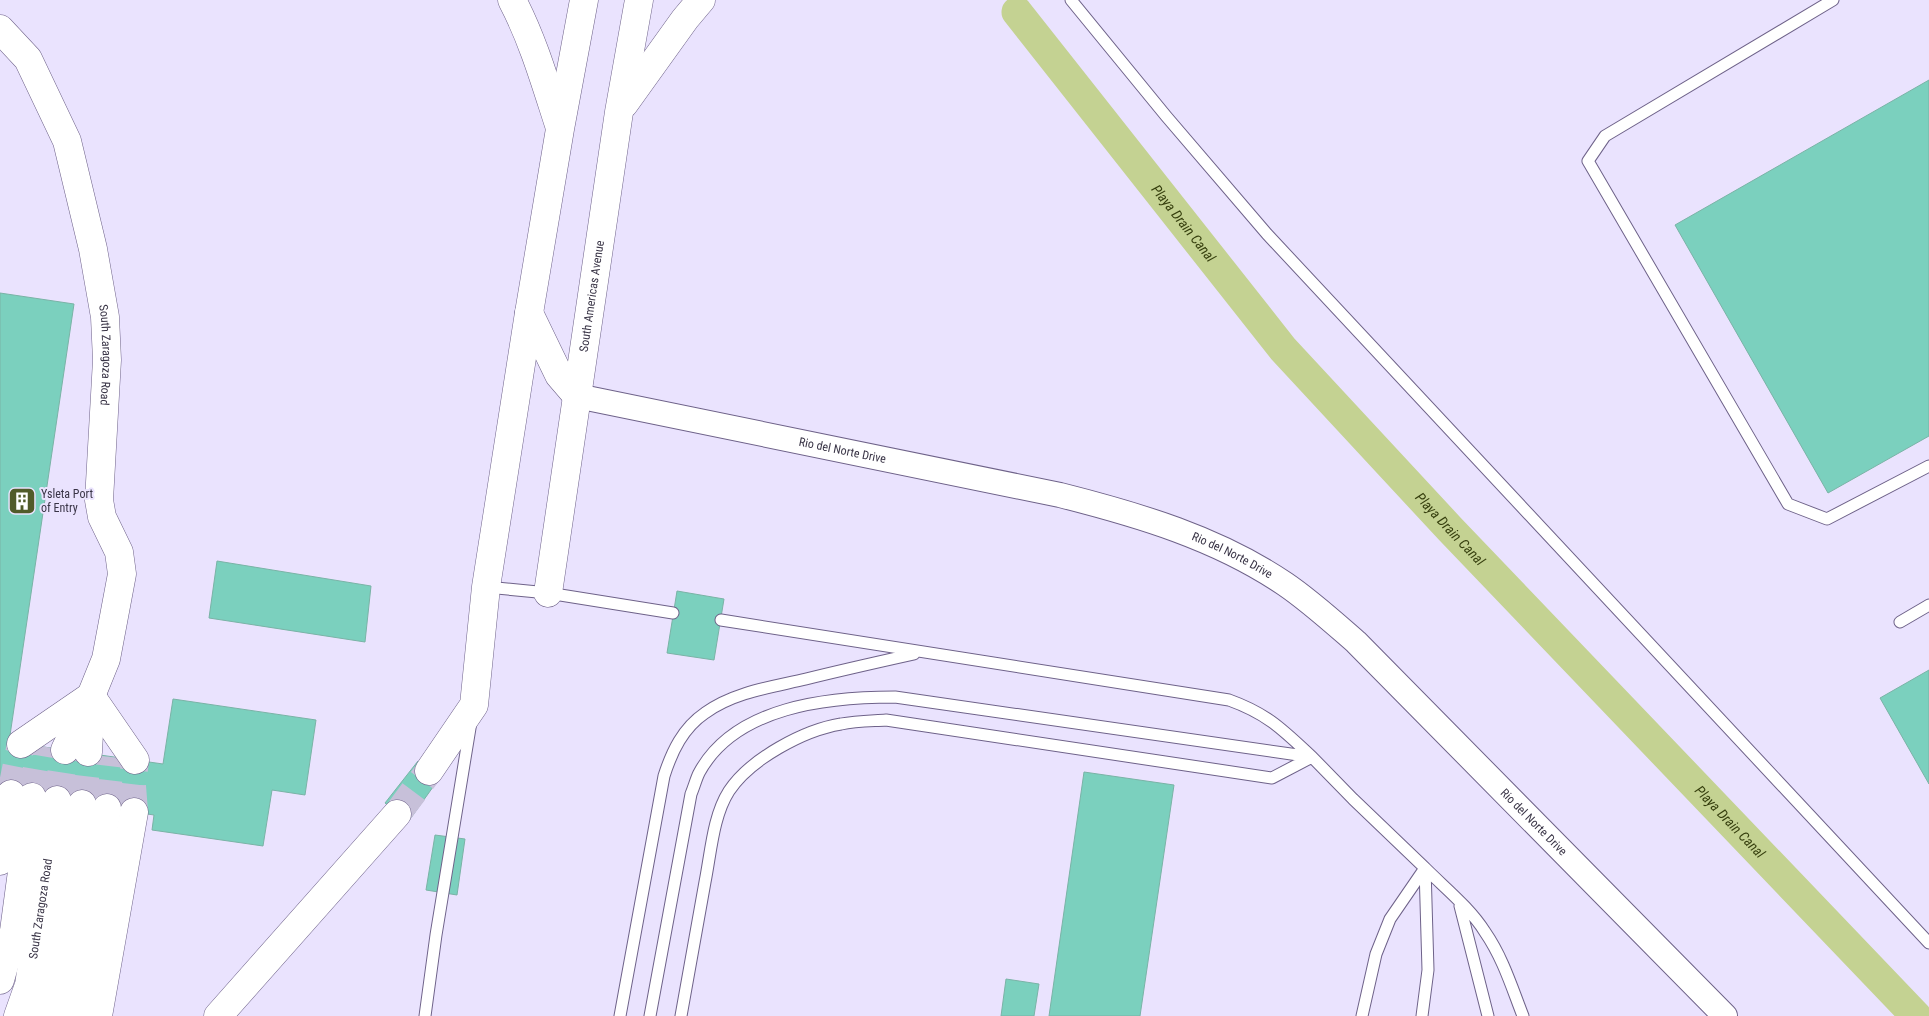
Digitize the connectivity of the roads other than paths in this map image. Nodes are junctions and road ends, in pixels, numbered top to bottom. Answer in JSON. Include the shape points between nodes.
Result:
{"nodes":[{"id":1,"x":512,"y":0,"type":"edge"},
{"id":2,"x":584,"y":0,"type":"edge"},
{"id":3,"x":640,"y":0,"type":"edge"},
{"id":4,"x":701,"y":0,"type":"edge"},
{"id":5,"x":1071,"y":0,"type":"edge"},
{"id":6,"x":1833,"y":0,"type":"edge"},
{"id":7,"x":0,"y":29,"type":"edge"},
{"id":8,"x":619,"y":112,"type":"junction"},
{"id":9,"x":560,"y":128,"type":"junction"},
{"id":10,"x":529,"y":313,"type":"junction"},
{"id":11,"x":577,"y":396,"type":"junction"},
{"id":12,"x":1929,"y":466,"type":"edge"},
{"id":13,"x":486,"y":587,"type":"junction"},
{"id":14,"x":548,"y":593,"type":"junction"},
{"id":15,"x":1929,"y":605,"type":"edge"},
{"id":16,"x":673,"y":613,"type":"dead end"},
{"id":17,"x":721,"y":620,"type":"dead end"},
{"id":18,"x":1900,"y":622,"type":"dead end"},
{"id":19,"x":921,"y":652,"type":"junction"},
{"id":20,"x":91,"y":696,"type":"junction"},
{"id":21,"x":474,"y":705,"type":"junction"},
{"id":22,"x":77,"y":751,"type":"junction"},
{"id":23,"x":1312,"y":757,"type":"junction"},
{"id":24,"x":429,"y":771,"type":"tunnel mouth"},
{"id":25,"x":58,"y":801,"type":"junction"},
{"id":26,"x":134,"y":812,"type":"tunnel mouth"},
{"id":27,"x":397,"y":814,"type":"tunnel mouth"},
{"id":28,"x":0,"y":861,"type":"edge"},
{"id":29,"x":1425,"y":868,"type":"junction"},
{"id":30,"x":1460,"y":902,"type":"junction"},
{"id":31,"x":1929,"y":943,"type":"edge"},
{"id":32,"x":0,"y":980,"type":"edge"},
{"id":33,"x":18,"y":1016,"type":"edge"},
{"id":34,"x":46,"y":1016,"type":"edge"},
{"id":35,"x":72,"y":1016,"type":"edge"},
{"id":36,"x":98,"y":1016,"type":"edge"},
{"id":37,"x":218,"y":1016,"type":"edge"},
{"id":38,"x":425,"y":1016,"type":"edge"},
{"id":39,"x":620,"y":1016,"type":"edge"},
{"id":40,"x":650,"y":1016,"type":"edge"},
{"id":41,"x":681,"y":1016,"type":"edge"},
{"id":42,"x":1362,"y":1016,"type":"edge"},
{"id":43,"x":1422,"y":1016,"type":"edge"},
{"id":44,"x":1488,"y":1016,"type":"edge"},
{"id":45,"x":1523,"y":1016,"type":"edge"},
{"id":46,"x":1725,"y":1016,"type":"edge"}],
"edges":[{"from":1,"to":9,"type":"main road","via":[[537,56]]},
{"from":2,"to":9,"type":"main road"},
{"from":3,"to":8,"type":"main road","name":"South Americas Avenue"},
{"from":4,"to":8,"type":"main road"},
{"from":5,"to":31,"type":"lane","via":[[1267,234]]},
{"from":6,"to":12,"type":"lane","via":[[1605,136],[1588,161],[1788,504],[1827,519]]},
{"from":7,"to":20,"type":"main road","name":"South Zaragoza Road","via":[[28,59],[67,141],[93,248],[105,317],[107,360],[99,500],[102,517],[119,552],[122,574],[106,659]]},
{"from":8,"to":11,"type":"main road","name":"South Americas Avenue"},
{"from":9,"to":10,"type":"main road"},
{"from":10,"to":11,"type":"main road","via":[[559,375]]},
{"from":10,"to":13,"type":"main road"},
{"from":11,"to":14,"type":"main road","name":"South Americas Avenue"},
{"from":11,"to":46,"type":"street","name":"Rio del Norte Drive","via":[[1060,495],[1166,525],[1212,543],[1251,564],[1293,590],[1356,642]]},
{"from":13,"to":14,"type":"lane"},
{"from":13,"to":21,"type":"main road"},
{"from":14,"to":16,"type":"lane"},
{"from":15,"to":18,"type":"lane"},
{"from":17,"to":19,"type":"lane"},
{"from":19,"to":23,"type":"lane","via":[[1230,700],[1265,716]]},
{"from":19,"to":39,"type":"lane","via":[[727,700],[704,713],[686,731],[672,753],[664,776]]},
{"from":20,"to":22,"type":"main road"},
{"from":20,"to":22,"type":"main road"},
{"from":20,"to":22,"type":"main road","name":"South Zaragoza Road"},
{"from":21,"to":24,"type":"main road"},
{"from":21,"to":38,"type":"lane"},
{"from":23,"to":29,"type":"lane"},
{"from":23,"to":40,"type":"lane","via":[[895,697],[856,697],[820,702],[758,719],[727,740],[714,754],[700,772],[691,794]]},
{"from":23,"to":41,"type":"lane","via":[[1272,778],[886,720],[820,729],[764,757],[743,774],[720,809]]},
{"from":25,"to":28,"type":"main road"},
{"from":25,"to":32,"type":"main road","name":"South Zaragoza Road"},
{"from":25,"to":33,"type":"main road","name":"South Zaragoza Road","via":[[29,985]]},
{"from":25,"to":34,"type":"main road","name":"South Zaragoza Road","via":[[61,951]]},
{"from":25,"to":35,"type":"main road"},
{"from":26,"to":36,"type":"main road"},
{"from":27,"to":37,"type":"main road"},
{"from":29,"to":30,"type":"lane"},
{"from":29,"to":42,"type":"lane","via":[[1390,919],[1376,954]]},
{"from":29,"to":43,"type":"lane","via":[[1428,970]]},
{"from":30,"to":44,"type":"lane"},
{"from":30,"to":45,"type":"lane","via":[[1485,931],[1500,958]]}]}
